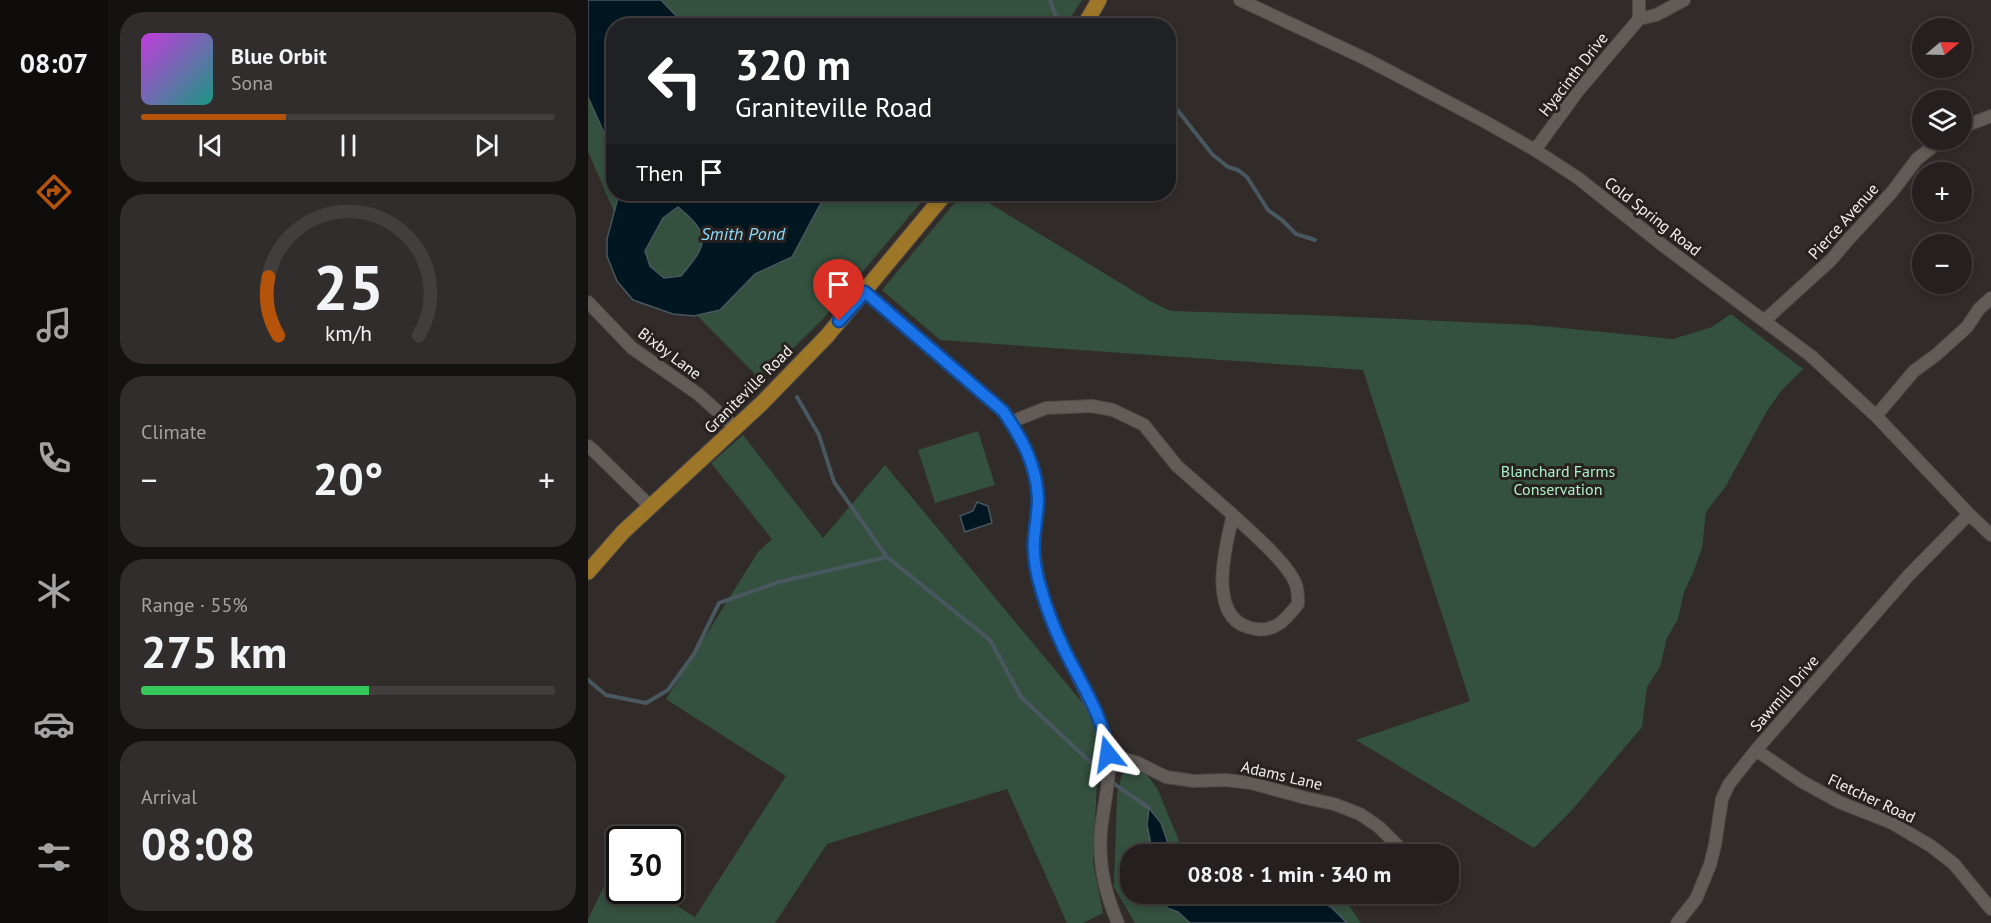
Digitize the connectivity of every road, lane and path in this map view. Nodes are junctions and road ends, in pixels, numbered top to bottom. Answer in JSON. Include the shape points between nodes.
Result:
{"nodes":[{"id":1,"x":1099,"y":0,"type":"edge"},
{"id":2,"x":1240,"y":0,"type":"edge"},
{"id":3,"x":1639,"y":0,"type":"edge"},
{"id":4,"x":1684,"y":0,"type":"edge"},
{"id":5,"x":1089,"y":18,"type":"edge"},
{"id":6,"x":1638,"y":19,"type":"junction"},
{"id":7,"x":1991,"y":116,"type":"edge"},
{"id":8,"x":1972,"y":124,"type":"edge"},
{"id":9,"x":1535,"y":150,"type":"junction"},
{"id":10,"x":1928,"y":150,"type":"edge"},
{"id":11,"x":939,"y":201,"type":"edge"},
{"id":12,"x":865,"y":292,"type":"junction"},
{"id":13,"x":1991,"y":298,"type":"edge"},
{"id":14,"x":588,"y":302,"type":"edge"},
{"id":15,"x":1764,"y":321,"type":"junction"},
{"id":16,"x":1876,"y":416,"type":"junction"},
{"id":17,"x":1011,"y":422,"type":"junction"},
{"id":18,"x":735,"y":428,"type":"junction"},
{"id":19,"x":588,"y":446,"type":"edge"},
{"id":20,"x":650,"y":506,"type":"junction"},
{"id":21,"x":1969,"y":514,"type":"junction"},
{"id":22,"x":1233,"y":515,"type":"junction"},
{"id":23,"x":1991,"y":535,"type":"edge"},
{"id":24,"x":588,"y":572,"type":"edge"},
{"id":25,"x":1756,"y":750,"type":"junction"},
{"id":26,"x":1108,"y":754,"type":"junction"},
{"id":27,"x":1396,"y":844,"type":"edge"},
{"id":28,"x":1991,"y":909,"type":"edge"},
{"id":29,"x":1118,"y":923,"type":"edge"},
{"id":30,"x":1677,"y":923,"type":"edge"}],
"edges":[{"from":1,"to":5,"type":"main road"},
{"from":2,"to":9,"type":"street","name":"Cold Spring Road","via":[[1365,59]]},
{"from":3,"to":6,"type":"street"},
{"from":4,"to":6,"type":"street","via":[[1656,15]]},
{"from":6,"to":9,"type":"street","name":"Hyacinth Drive"},
{"from":7,"to":8,"type":"street"},
{"from":9,"to":15,"type":"street","name":"Cold Spring Road","via":[[1586,184]]},
{"from":10,"to":15,"type":"street","name":"Pierce Avenue","via":[[1831,260]]},
{"from":11,"to":12,"type":"main road","name":"Graniteville Road"},
{"from":12,"to":17,"type":"street"},
{"from":12,"to":18,"type":"main road","name":"Graniteville Road"},
{"from":13,"to":16,"type":"street","via":[[1967,327],[1914,370]]},
{"from":14,"to":18,"type":"street","name":"Bixby Lane","via":[[632,348],[698,394]]},
{"from":15,"to":16,"type":"street","name":"Cold Spring Road","via":[[1811,356]]},
{"from":16,"to":21,"type":"street","name":"Cold Spring Road"},
{"from":17,"to":22,"type":"street","via":[[1046,408],[1092,406],[1113,410],[1144,425],[1178,466]]},
{"from":17,"to":26,"type":"street","via":[[1034,471],[1038,496],[1035,561],[1040,586],[1063,647],[1106,739]]},
{"from":18,"to":20,"type":"main road","name":"Graniteville Road"},
{"from":19,"to":20,"type":"street"},
{"from":20,"to":24,"type":"main road","name":"Graniteville Road"},
{"from":21,"to":23,"type":"street","name":"Cold Spring Road"},
{"from":21,"to":25,"type":"street","name":"Sawmill Drive","via":[[1909,575]]},
{"from":22,"to":22,"type":"street","via":[[1224,566],[1226,608],[1243,626],[1258,630],[1274,628],[1298,604],[1296,585],[1278,560]]},
{"from":25,"to":28,"type":"street","name":"Fletcher Road","via":[[1801,782],[1892,823],[1931,846],[1954,864]]},
{"from":25,"to":30,"type":"street","name":"Sawmill Drive","via":[[1722,799],[1710,865],[1696,899]]},
{"from":26,"to":27,"type":"street","name":"Adams Lane","via":[[1166,777],[1251,783],[1334,804],[1360,814]]},
{"from":26,"to":29,"type":"street","via":[[1101,868],[1108,901]]}]}
